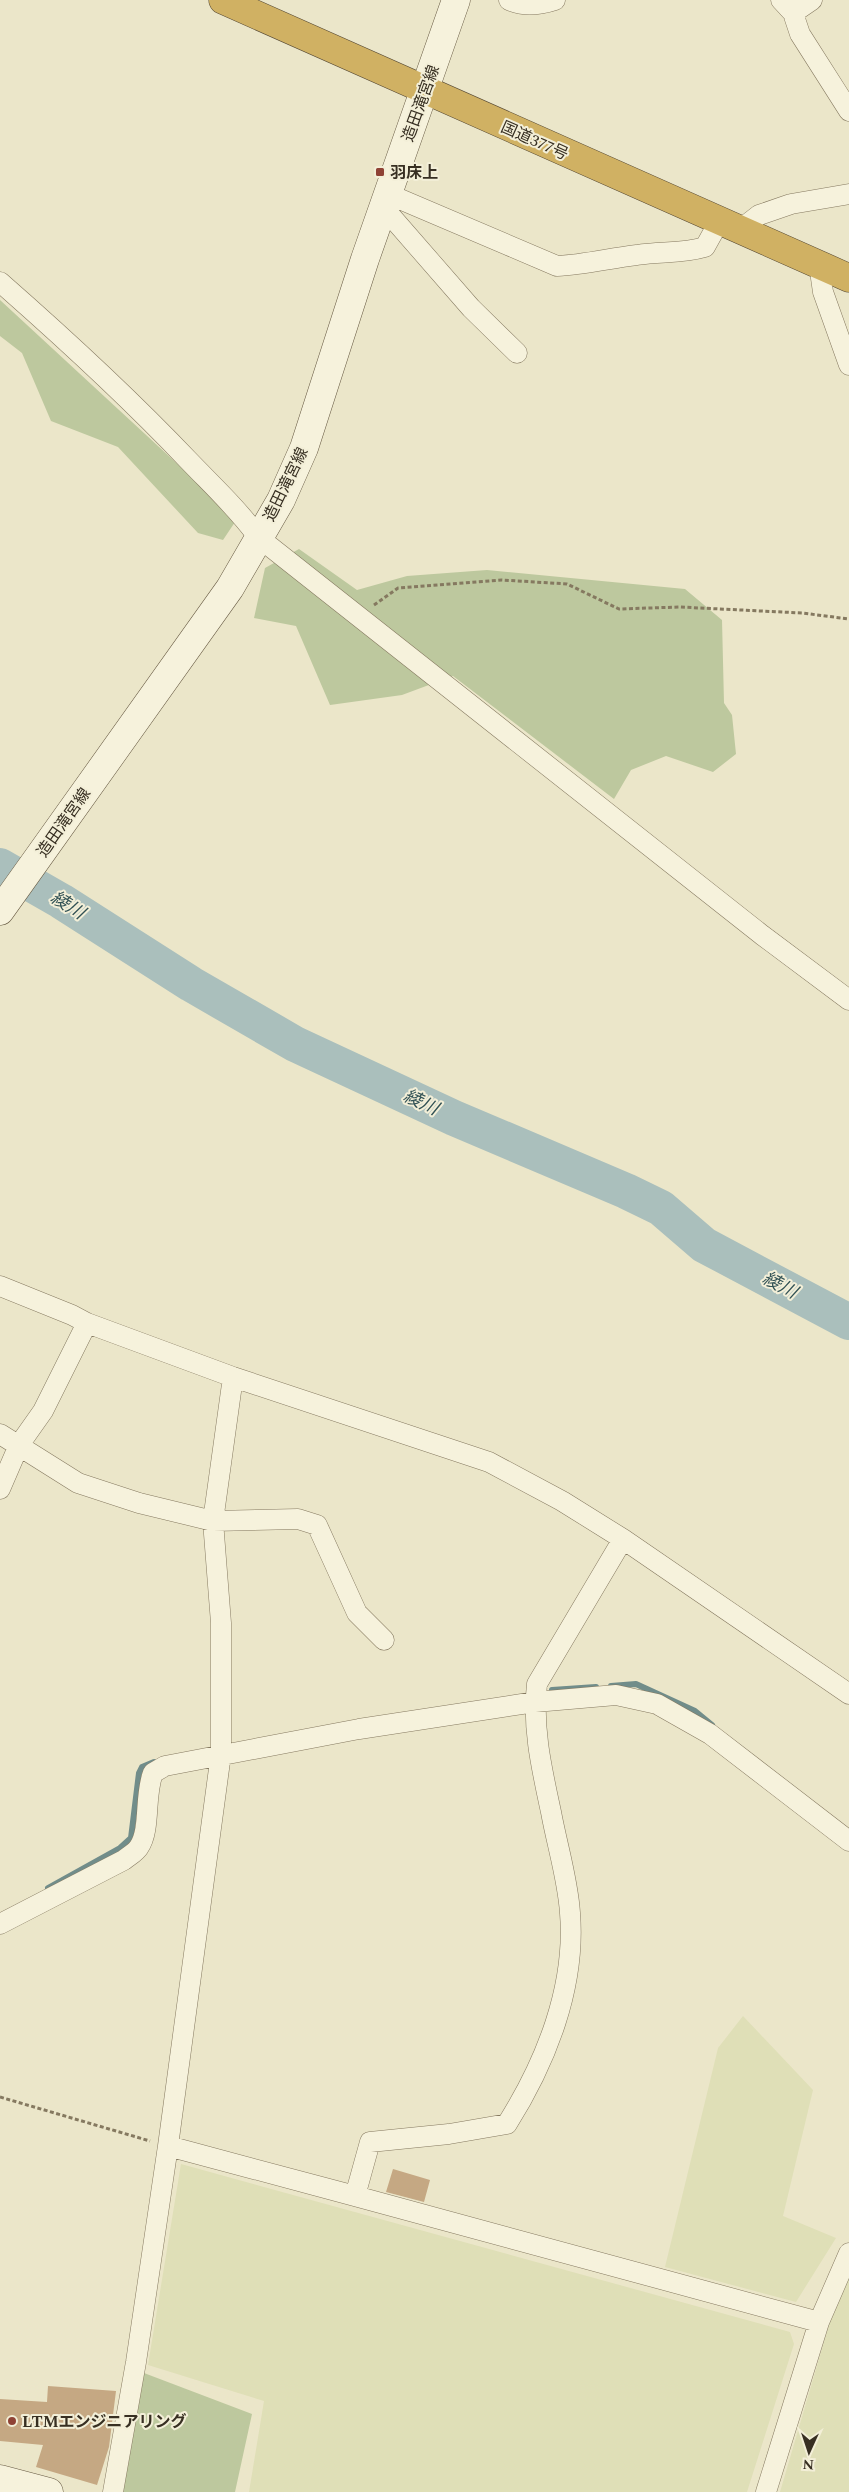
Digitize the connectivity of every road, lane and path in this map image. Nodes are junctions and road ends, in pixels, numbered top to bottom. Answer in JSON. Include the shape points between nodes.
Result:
{"nodes":[{"id":1,"x":223,"y":0,"type":"edge"},
{"id":2,"x":456,"y":0,"type":"edge"},
{"id":3,"x":509,"y":0,"type":"edge"},
{"id":4,"x":555,"y":0,"type":"edge"},
{"id":5,"x":812,"y":0,"type":"edge"},
{"id":6,"x":787,"y":6,"type":"edge"},
{"id":7,"x":424,"y":90,"type":"junction"},
{"id":8,"x":849,"y":111,"type":"edge"},
{"id":9,"x":849,"y":194,"type":"edge"},
{"id":10,"x":386,"y":200,"type":"junction"},
{"id":11,"x":730,"y":225,"type":"junction"},
{"id":12,"x":819,"y":264,"type":"junction"},
{"id":13,"x":849,"y":278,"type":"edge"},
{"id":14,"x":0,"y":282,"type":"edge"},
{"id":15,"x":516,"y":353,"type":"dead end"},
{"id":16,"x":849,"y":365,"type":"edge"},
{"id":17,"x":258,"y":537,"type":"junction"},
{"id":18,"x":358,"y":616,"type":"junction"},
{"id":19,"x":849,"y":619,"type":"edge"},
{"id":20,"x":0,"y":911,"type":"edge"},
{"id":21,"x":849,"y":1000,"type":"edge"},
{"id":22,"x":0,"y":1286,"type":"edge"},
{"id":23,"x":87,"y":1323,"type":"junction"},
{"id":24,"x":233,"y":1377,"type":"junction"},
{"id":25,"x":0,"y":1434,"type":"edge"},
{"id":26,"x":19,"y":1445,"type":"junction"},
{"id":27,"x":0,"y":1489,"type":"edge"},
{"id":28,"x":213,"y":1521,"type":"junction"},
{"id":29,"x":623,"y":1539,"type":"junction"},
{"id":30,"x":384,"y":1640,"type":"dead end"},
{"id":31,"x":849,"y":1694,"type":"edge"},
{"id":32,"x":535,"y":1702,"type":"junction"},
{"id":33,"x":221,"y":1754,"type":"junction"},
{"id":34,"x":849,"y":1841,"type":"edge"},
{"id":35,"x":0,"y":1924,"type":"edge"},
{"id":36,"x":0,"y":2097,"type":"edge"},
{"id":37,"x":168,"y":2146,"type":"junction"},
{"id":38,"x":355,"y":2196,"type":"junction"},
{"id":39,"x":849,"y":2254,"type":"edge"},
{"id":40,"x":819,"y":2322,"type":"junction"},
{"id":41,"x":0,"y":2479,"type":"edge"},
{"id":42,"x":49,"y":2492,"type":"edge"},
{"id":43,"x":113,"y":2492,"type":"edge"},
{"id":44,"x":766,"y":2492,"type":"edge"}],
"edges":[{"from":1,"to":7,"type":"highway","name":"国道377号"},
{"from":2,"to":7,"type":"main road","name":"造田滝宮線"},
{"from":3,"to":4,"type":"street","via":[[518,5],[545,4]]},
{"from":5,"to":6,"type":"street"},
{"from":6,"to":8,"type":"street","via":[[800,34]]},
{"from":7,"to":10,"type":"main road","name":"造田滝宮線"},
{"from":7,"to":11,"type":"highway","name":"国道377号"},
{"from":9,"to":11,"type":"street","via":[[791,204]]},
{"from":10,"to":11,"type":"street","via":[[557,266],[582,265],[638,254],[686,253],[705,247]]},
{"from":10,"to":15,"type":"street","via":[[471,308]]},
{"from":10,"to":17,"type":"main road","name":"造田滝宮線","via":[[304,448],[281,500]]},
{"from":11,"to":12,"type":"highway","name":"国道377号"},
{"from":12,"to":13,"type":"highway","name":"国道377号"},
{"from":12,"to":16,"type":"street","via":[[824,292]]},
{"from":14,"to":17,"type":"street","via":[[81,353],[144,415],[240,511]]},
{"from":17,"to":18,"type":"street"},
{"from":17,"to":20,"type":"main road","name":"造田滝宮線","via":[[230,588]]},
{"from":18,"to":19,"type":"path","via":[[398,588],[502,580],[566,584],[619,609],[680,607],[802,613]]},
{"from":18,"to":21,"type":"street"},
{"from":22,"to":23,"type":"street"},
{"from":23,"to":24,"type":"street"},
{"from":23,"to":26,"type":"street","via":[[43,1411]]},
{"from":24,"to":28,"type":"street"},
{"from":24,"to":29,"type":"street","via":[[490,1462]]},
{"from":25,"to":26,"type":"street"},
{"from":26,"to":27,"type":"street"},
{"from":26,"to":28,"type":"street","via":[[78,1483],[139,1503]]},
{"from":28,"to":30,"type":"street","via":[[298,1518],[316,1525],[357,1613]]},
{"from":28,"to":33,"type":"street","via":[[221,1623]]},
{"from":29,"to":31,"type":"street"},
{"from":29,"to":32,"type":"street","via":[[545,1669],[537,1684]]},
{"from":32,"to":33,"type":"street"},
{"from":32,"to":34,"type":"street","via":[[616,1695],[657,1704],[710,1734]]},
{"from":32,"to":38,"type":"street","via":[[537,1743],[570,1912],[571,1952],[559,2015],[526,2094],[507,2124],[370,2142]]},
{"from":33,"to":35,"type":"street","via":[[165,1766],[152,1773],[147,1787],[145,1837],[138,1849],[124,1860]]},
{"from":33,"to":37,"type":"street"},
{"from":36,"to":37,"type":"path"},
{"from":37,"to":38,"type":"street"},
{"from":37,"to":43,"type":"street"},
{"from":38,"to":40,"type":"street"},
{"from":39,"to":40,"type":"street"},
{"from":40,"to":44,"type":"street"},
{"from":41,"to":42,"type":"main road"}]}
